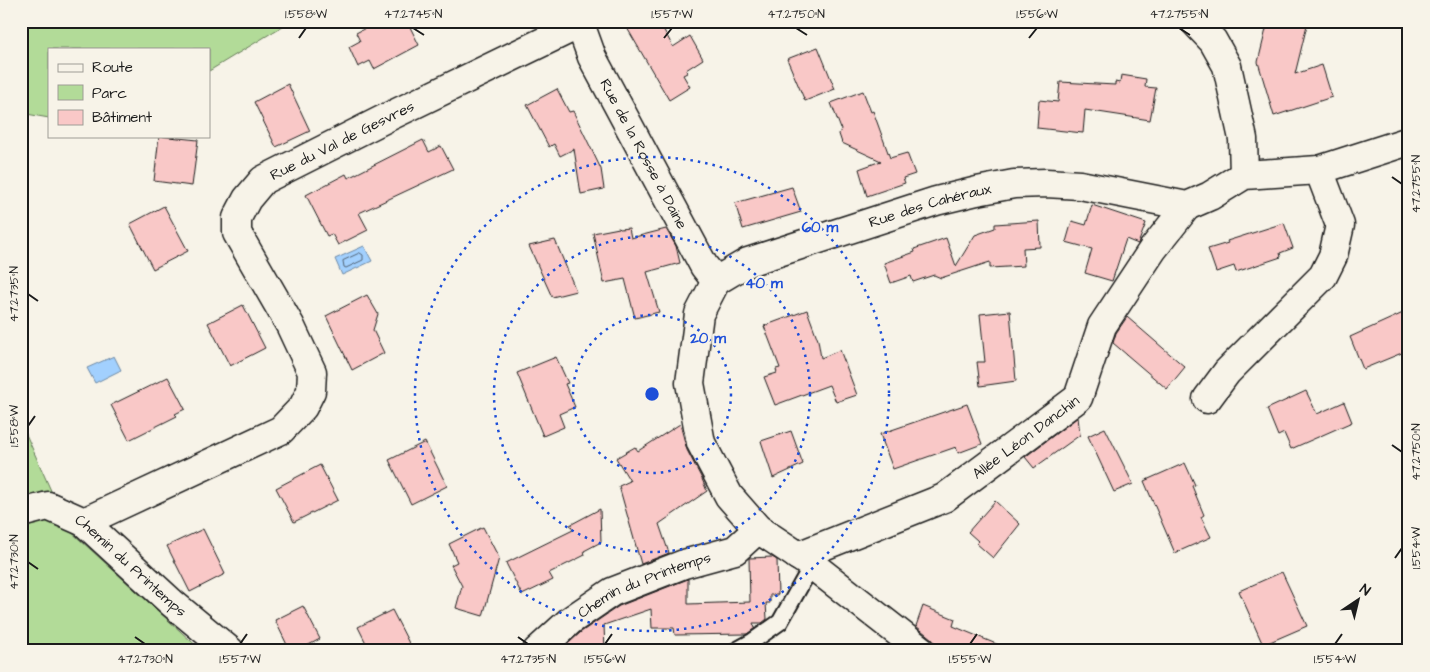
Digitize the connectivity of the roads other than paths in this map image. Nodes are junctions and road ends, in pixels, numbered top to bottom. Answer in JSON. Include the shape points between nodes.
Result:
{"nodes":[{"id":1,"x":1194,"y":21,"type":"edge"},
{"id":2,"x":580,"y":23,"type":"edge"},
{"id":3,"x":1409,"y":141,"type":"edge"},
{"id":4,"x":1319,"y":170,"type":"junction"},
{"id":5,"x":1244,"y":175,"type":"junction"},
{"id":6,"x":1187,"y":206,"type":"junction"},
{"id":7,"x":716,"y":281,"type":"junction"},
{"id":8,"x":1207,"y":399,"type":"dead end"},
{"id":9,"x":21,"y":514,"type":"edge"},
{"id":10,"x":84,"y":522,"type":"junction"},
{"id":11,"x":758,"y":529,"type":"junction"},
{"id":12,"x":805,"y":561,"type":"junction"},
{"id":13,"x":230,"y":651,"type":"edge"},
{"id":14,"x":537,"y":651,"type":"edge"},
{"id":15,"x":735,"y":651,"type":"edge"},
{"id":16,"x":922,"y":651,"type":"edge"}],
"edges":[{"from":1,"to":5,"type":"street","via":[[1213,42],[1227,66],[1243,139]]},
{"from":2,"to":7,"type":"street","name":"Rue de la Rosse à Daine","via":[[592,57],[704,266]]},
{"from":2,"to":10,"type":"street","name":"Rue du Val de Gesvres","via":[[263,180],[237,218],[237,234],[290,326],[312,372],[311,391],[303,408],[282,430]]},
{"from":3,"to":4,"type":"street"},
{"from":4,"to":5,"type":"street"},
{"from":4,"to":8,"type":"street","via":[[1340,225],[1333,256],[1323,276],[1227,372]]},
{"from":5,"to":6,"type":"street"},
{"from":6,"to":7,"type":"street","name":"Rue des Cahéraux","via":[[1080,185],[1014,184],[936,201],[748,262]]},
{"from":6,"to":12,"type":"street","name":"Allée Léon Danchin","via":[[1102,326],[1078,398],[944,498]]},
{"from":7,"to":11,"type":"street","via":[[699,314],[690,384],[701,442],[729,496]]},
{"from":9,"to":10,"type":"street","name":"Chemin du Printemps","via":[[48,506]]},
{"from":10,"to":13,"type":"street","name":"Chemin du Printemps"},
{"from":11,"to":12,"type":"street"},
{"from":11,"to":14,"type":"street","name":"Chemin du Printemps","via":[[734,550],[684,564],[612,592],[571,620]]},
{"from":12,"to":15,"type":"lane","via":[[780,622]]},
{"from":12,"to":16,"type":"street"}]}
